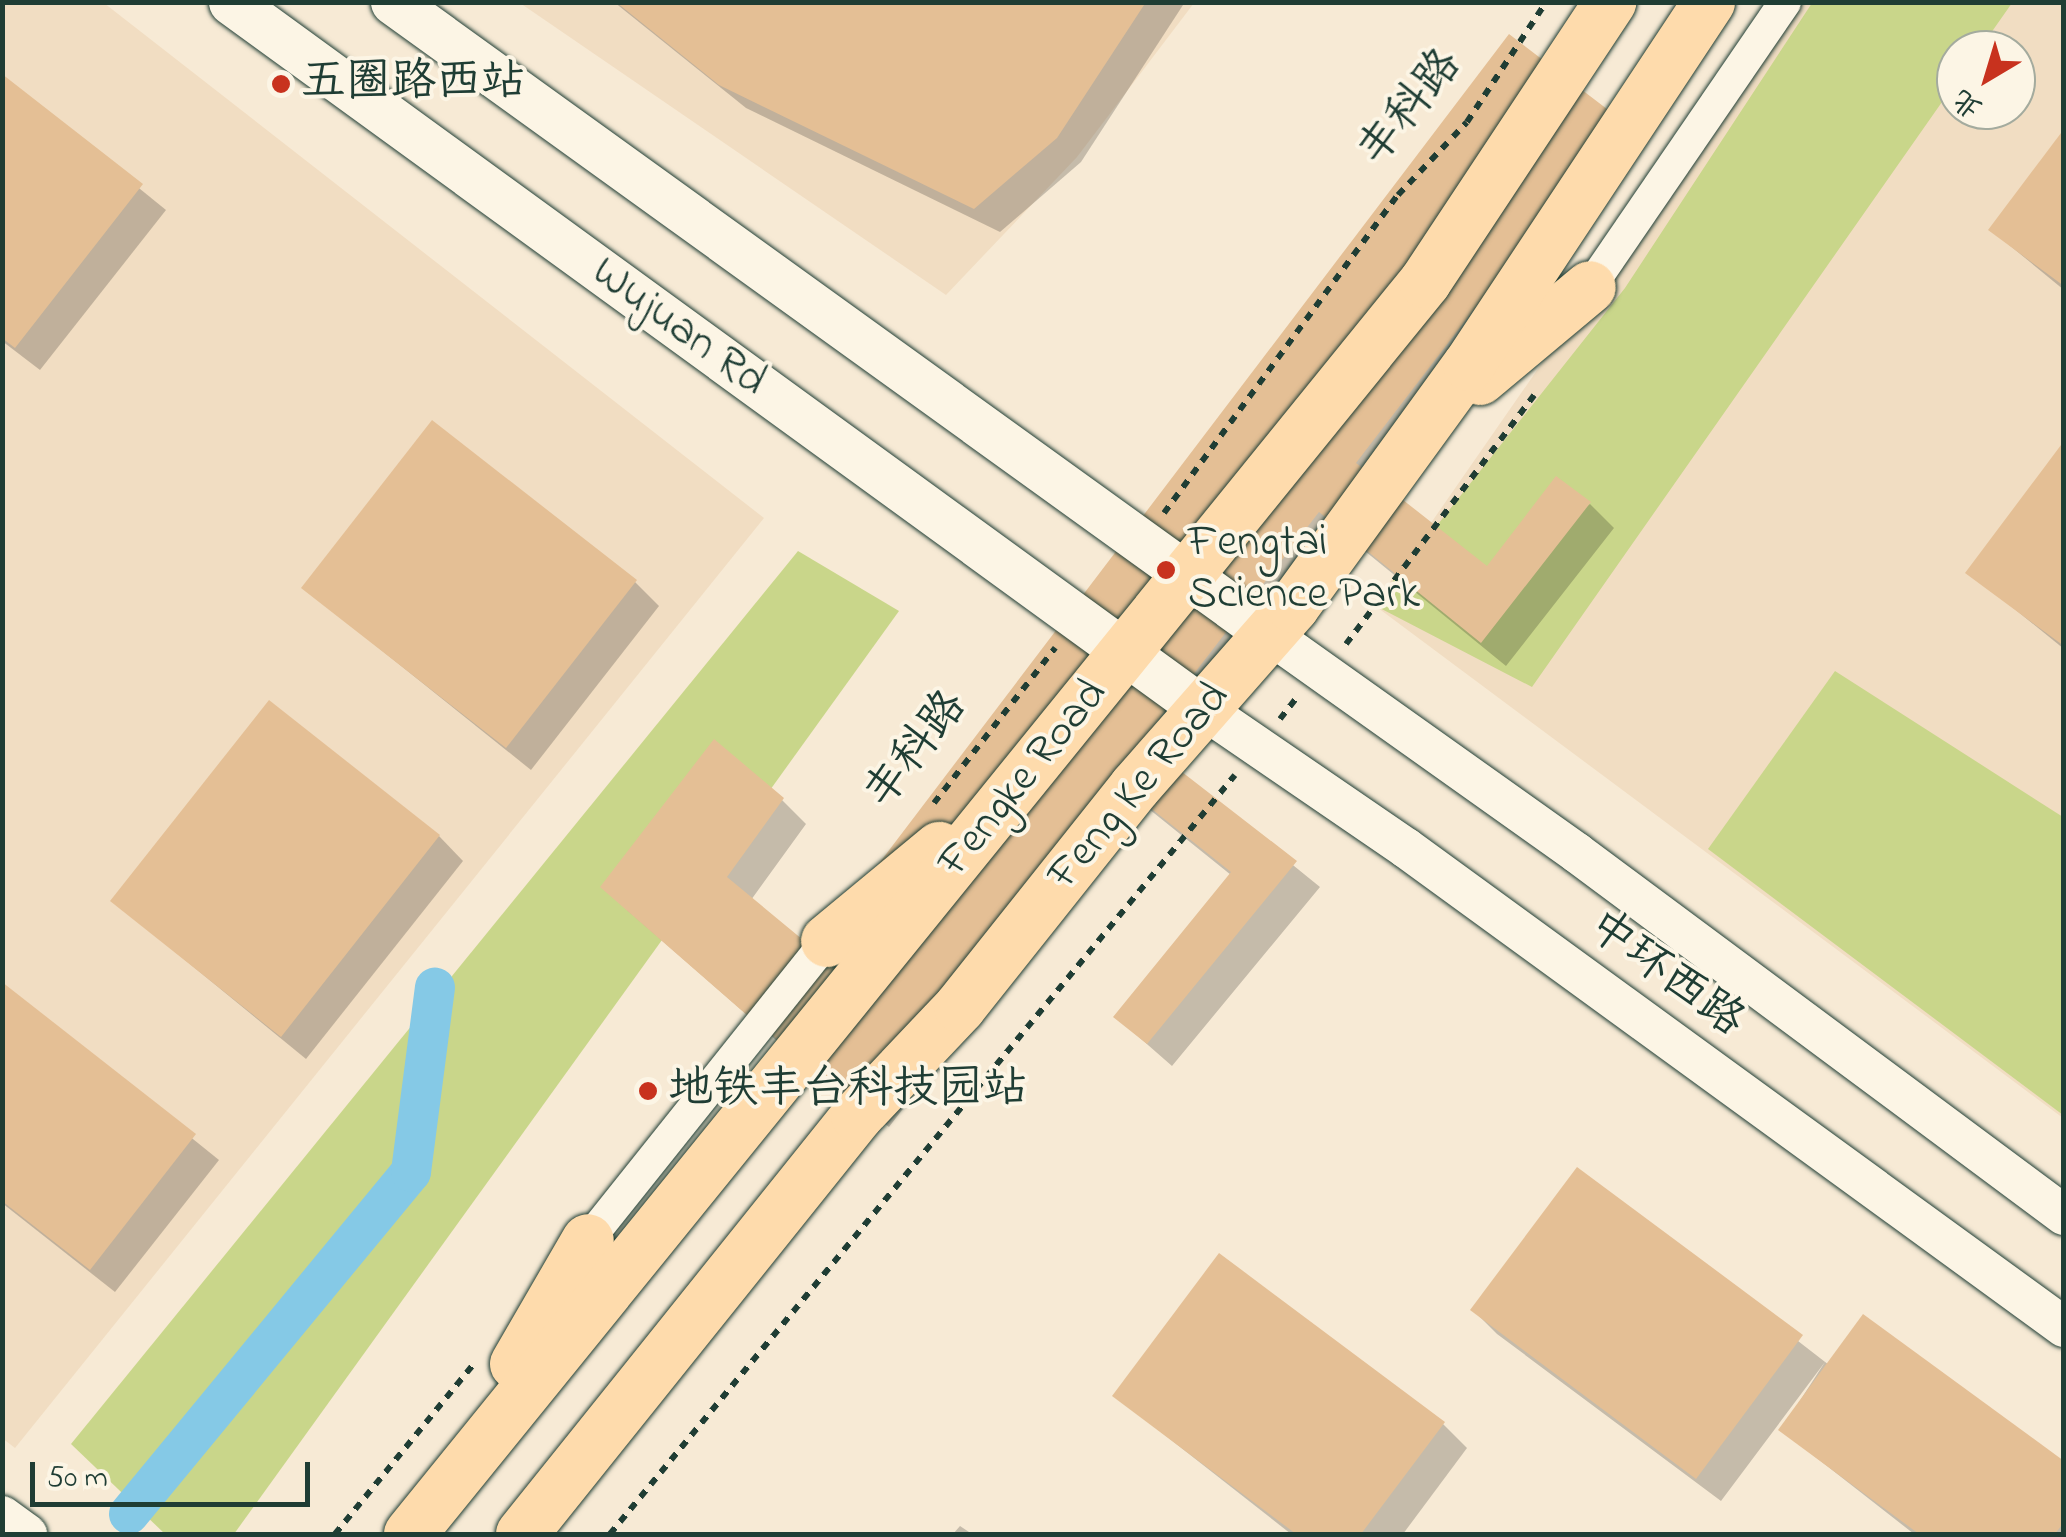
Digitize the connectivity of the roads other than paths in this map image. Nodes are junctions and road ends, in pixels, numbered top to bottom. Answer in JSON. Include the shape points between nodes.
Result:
{"nodes":[{"id":1,"x":231,"y":2,"type":"edge"},
{"id":2,"x":392,"y":2,"type":"edge"},
{"id":3,"x":1610,"y":2,"type":"edge"},
{"id":4,"x":1710,"y":2,"type":"edge"},
{"id":5,"x":1784,"y":2,"type":"edge"},
{"id":6,"x":1590,"y":287,"type":"joint"},
{"id":7,"x":1426,"y":425,"type":"junction"},
{"id":8,"x":1189,"y":574,"type":"junction"},
{"id":9,"x":1269,"y":634,"type":"junction"},
{"id":10,"x":1128,"y":650,"type":"junction"},
{"id":11,"x":1203,"y":709,"type":"junction"},
{"id":12,"x":1000,"y":810,"type":"junction"},
{"id":13,"x":827,"y":941,"type":"joint"},
{"id":14,"x":2064,"y":1214,"type":"edge"},
{"id":15,"x":588,"y":1240,"type":"joint"},
{"id":16,"x":2064,"y":1328,"type":"edge"},
{"id":17,"x":495,"y":1430,"type":"junction"},
{"id":18,"x":2,"y":1516,"type":"edge"},
{"id":19,"x":27,"y":1534,"type":"edge"},
{"id":20,"x":410,"y":1534,"type":"edge"},
{"id":21,"x":522,"y":1534,"type":"edge"}],
"edges":[{"from":1,"to":10,"type":"main road","name":"Wujuan Rd"},
{"from":2,"to":8,"type":"main road"},
{"from":3,"to":8,"type":"main road","name":"Fengke Road","via":[[1424,282]]},
{"from":4,"to":7,"type":"main road","name":"Feng Ke Road"},
{"from":5,"to":6,"type":"street"},
{"from":6,"to":7,"type":"main road"},
{"from":7,"to":9,"type":"main road","name":"Feng Ke Road"},
{"from":8,"to":9,"type":"main road"},
{"from":8,"to":10,"type":"main road","name":"Fengke Road"},
{"from":9,"to":11,"type":"main road","name":"Feng Ke Road"},
{"from":9,"to":14,"type":"street","name":"中环西路"},
{"from":10,"to":11,"type":"main road","name":"Wujuan Rd"},
{"from":10,"to":12,"type":"main road","name":"Fengke Road"},
{"from":11,"to":16,"type":"street","name":"中环西路"},
{"from":11,"to":21,"type":"main road","name":"Feng Ke Road","via":[[960,1007],[857,1116]]},
{"from":12,"to":13,"type":"main road","via":[[944,844]]},
{"from":12,"to":17,"type":"main road","name":"Fengke Road"},
{"from":13,"to":15,"type":"street"},
{"from":15,"to":17,"type":"main road","via":[[510,1375]]},
{"from":17,"to":20,"type":"main road","name":"Fengke Road"},
{"from":18,"to":19,"type":"street"}]}
